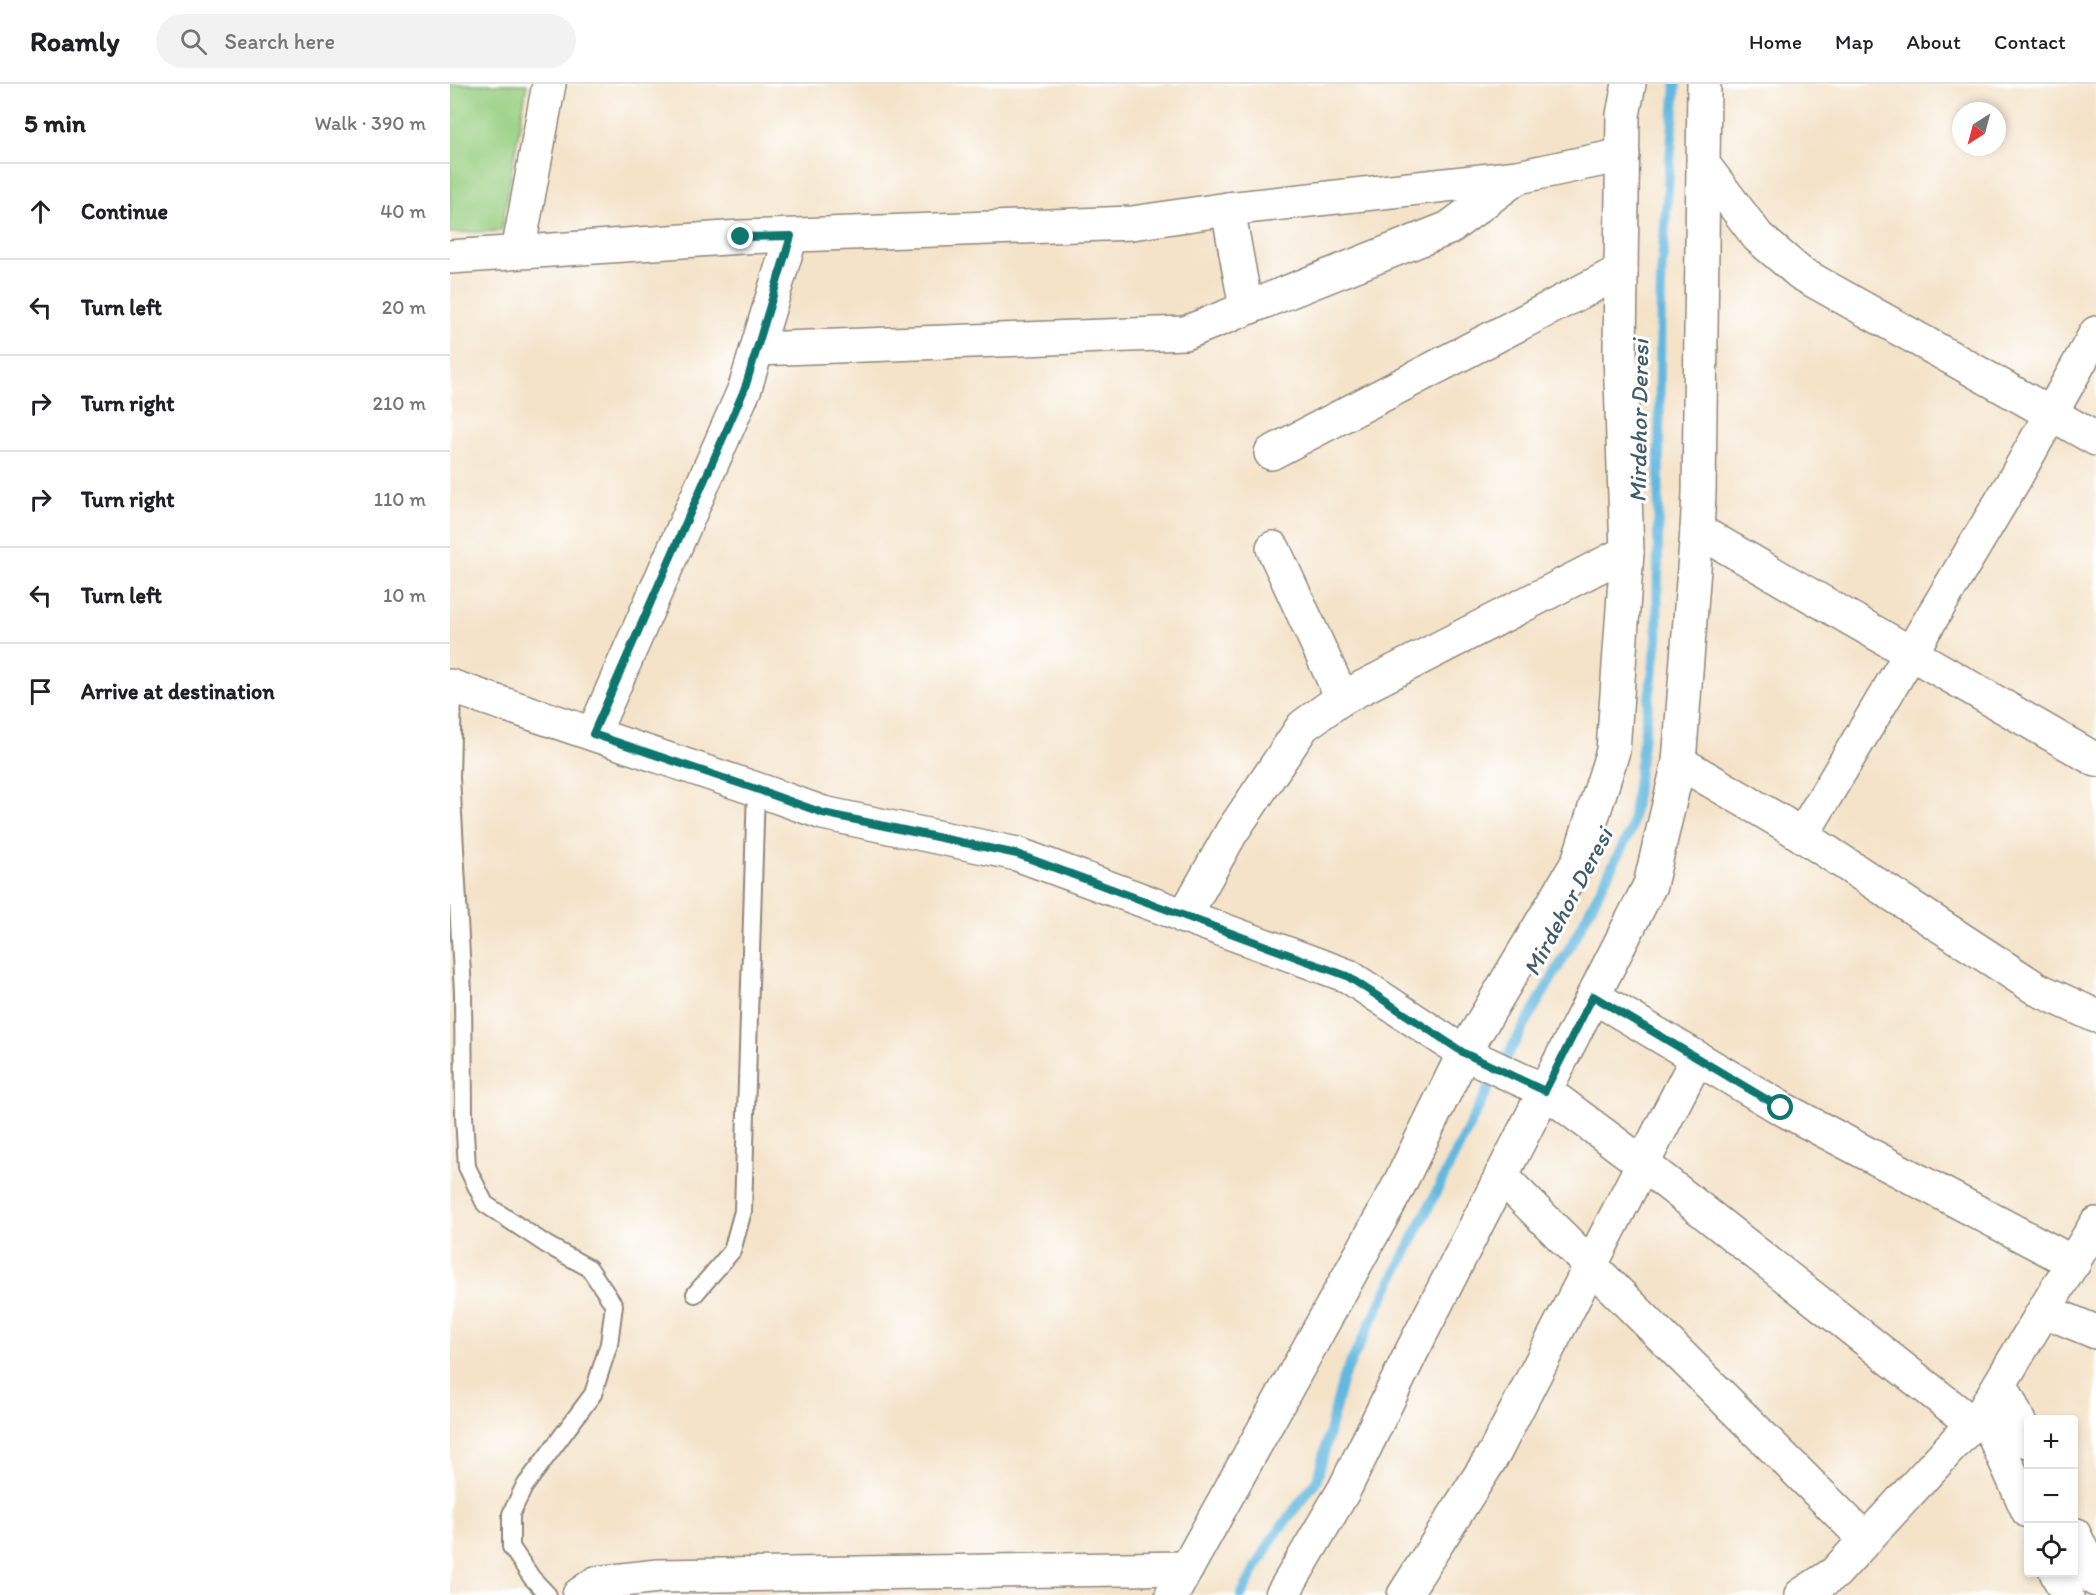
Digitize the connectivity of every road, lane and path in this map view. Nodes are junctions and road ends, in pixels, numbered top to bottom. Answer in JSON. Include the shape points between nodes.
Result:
{"nodes":[{"id":1,"x":549,"y":84,"type":"edge"},
{"id":2,"x":1629,"y":84,"type":"edge"},
{"id":3,"x":1704,"y":84,"type":"edge"},
{"id":4,"x":1623,"y":155,"type":"junction"},
{"id":5,"x":1703,"y":164,"type":"junction"},
{"id":6,"x":1518,"y":177,"type":"junction"},
{"id":7,"x":1228,"y":210,"type":"junction"},
{"id":8,"x":791,"y":236,"type":"junction"},
{"id":9,"x":518,"y":252,"type":"junction"},
{"id":10,"x":450,"y":257,"type":"edge"},
{"id":11,"x":1621,"y":271,"type":"junction"},
{"id":12,"x":1246,"y":308,"type":"junction"},
{"id":13,"x":2096,"y":333,"type":"edge"},
{"id":14,"x":757,"y":349,"type":"junction"},
{"id":15,"x":2051,"y":414,"type":"junction"},
{"id":16,"x":2096,"y":439,"type":"edge"},
{"id":17,"x":1271,"y":453,"type":"dead end"},
{"id":18,"x":1697,"y":530,"type":"junction"},
{"id":19,"x":1273,"y":548,"type":"dead end"},
{"id":20,"x":1627,"y":552,"type":"junction"},
{"id":21,"x":1910,"y":654,"type":"junction"},
{"id":22,"x":452,"y":686,"type":"edge"},
{"id":23,"x":1342,"y":698,"type":"junction"},
{"id":24,"x":593,"y":734,"type":"junction"},
{"id":25,"x":2096,"y":760,"type":"edge"},
{"id":26,"x":1679,"y":762,"type":"junction"},
{"id":27,"x":756,"y":789,"type":"junction"},
{"id":28,"x":1802,"y":835,"type":"junction"},
{"id":29,"x":1184,"y":917,"type":"junction"},
{"id":30,"x":1593,"y":996,"type":"junction"},
{"id":31,"x":2096,"y":1016,"type":"edge"},
{"id":32,"x":1464,"y":1053,"type":"junction"},
{"id":33,"x":1697,"y":1058,"type":"junction"},
{"id":34,"x":1545,"y":1091,"type":"junction"},
{"id":35,"x":1643,"y":1164,"type":"junction"},
{"id":36,"x":1501,"y":1176,"type":"junction"},
{"id":37,"x":2096,"y":1224,"type":"edge"},
{"id":38,"x":2074,"y":1263,"type":"junction"},
{"id":39,"x":1592,"y":1266,"type":"junction"},
{"id":40,"x":695,"y":1294,"type":"dead end"},
{"id":41,"x":2045,"y":1311,"type":"junction"},
{"id":42,"x":2096,"y":1332,"type":"edge"},
{"id":43,"x":2001,"y":1384,"type":"junction"},
{"id":44,"x":1978,"y":1418,"type":"junction"},
{"id":45,"x":2024,"y":1433,"type":"edge"},
{"id":46,"x":2024,"y":1504,"type":"edge"},
{"id":47,"x":1866,"y":1540,"type":"junction"},
{"id":48,"x":2078,"y":1544,"type":"edge"},
{"id":49,"x":2058,"y":1577,"type":"edge"},
{"id":50,"x":2096,"y":1580,"type":"edge"},
{"id":51,"x":1179,"y":1582,"type":"edge"},
{"id":52,"x":548,"y":1595,"type":"edge"},
{"id":53,"x":579,"y":1595,"type":"edge"},
{"id":54,"x":1282,"y":1595,"type":"edge"},
{"id":55,"x":1404,"y":1595,"type":"edge"},
{"id":56,"x":1801,"y":1595,"type":"edge"},
{"id":57,"x":2067,"y":1595,"type":"edge"}],
"edges":[{"from":1,"to":9,"type":"street"},
{"from":2,"to":4,"type":"street","via":[[1623,115]]},
{"from":3,"to":5,"type":"street"},
{"from":4,"to":6,"type":"street"},
{"from":4,"to":11,"type":"street"},
{"from":5,"to":15,"type":"street","via":[[1758,237],[1800,273]]},
{"from":5,"to":18,"type":"street"},
{"from":6,"to":7,"type":"street"},
{"from":6,"to":12,"type":"street","via":[[1449,228]]},
{"from":7,"to":8,"type":"street","via":[[1132,223]]},
{"from":7,"to":12,"type":"street"},
{"from":8,"to":9,"type":"street"},
{"from":8,"to":14,"type":"street"},
{"from":9,"to":10,"type":"street"},
{"from":11,"to":17,"type":"street"},
{"from":11,"to":20,"type":"street"},
{"from":12,"to":14,"type":"street","via":[[1185,333]]},
{"from":13,"to":15,"type":"street"},
{"from":14,"to":24,"type":"street","via":[[745,388]]},
{"from":15,"to":16,"type":"street"},
{"from":15,"to":21,"type":"street"},
{"from":18,"to":21,"type":"street"},
{"from":18,"to":26,"type":"street"},
{"from":19,"to":23,"type":"street"},
{"from":20,"to":23,"type":"street"},
{"from":20,"to":32,"type":"street","via":[[1613,751],[1578,862]]},
{"from":21,"to":25,"type":"street"},
{"from":21,"to":28,"type":"street"},
{"from":22,"to":24,"type":"street"},
{"from":22,"to":52,"type":"lane","via":[[451,777],[463,993],[467,1167],[485,1204],[589,1268],[614,1305],[609,1344],[593,1394],[524,1487],[511,1514],[511,1547]]},
{"from":23,"to":29,"type":"street","via":[[1303,726],[1231,833]]},
{"from":24,"to":27,"type":"street"},
{"from":26,"to":28,"type":"street"},
{"from":26,"to":30,"type":"street","via":[[1650,885]]},
{"from":27,"to":29,"type":"street","via":[[823,813],[1017,854]]},
{"from":27,"to":40,"type":"lane","via":[[742,1211],[732,1251]]},
{"from":28,"to":31,"type":"street","via":[[2037,988]]},
{"from":29,"to":32,"type":"street","via":[[1347,976]]},
{"from":30,"to":33,"type":"street"},
{"from":30,"to":34,"type":"street"},
{"from":32,"to":34,"type":"street"},
{"from":32,"to":51,"type":"street","via":[[1396,1191]]},
{"from":33,"to":35,"type":"street"},
{"from":33,"to":38,"type":"street","via":[[1781,1108]]},
{"from":34,"to":35,"type":"street"},
{"from":34,"to":36,"type":"street"},
{"from":35,"to":39,"type":"street"},
{"from":35,"to":44,"type":"street"},
{"from":36,"to":39,"type":"street"},
{"from":36,"to":54,"type":"street","via":[[1344,1490]]},
{"from":37,"to":38,"type":"street"},
{"from":38,"to":41,"type":"street"},
{"from":39,"to":47,"type":"street"},
{"from":39,"to":55,"type":"street","via":[[1495,1452]]},
{"from":41,"to":42,"type":"street"},
{"from":41,"to":43,"type":"street"},
{"from":43,"to":44,"type":"street"},
{"from":43,"to":45,"type":"street"},
{"from":44,"to":46,"type":"street"},
{"from":44,"to":47,"type":"street"},
{"from":47,"to":56,"type":"street","via":[[1835,1573]]},
{"from":48,"to":50,"type":"street"},
{"from":49,"to":57,"type":"street"},
{"from":51,"to":53,"type":"street","via":[[658,1576],[596,1583]]}]}
